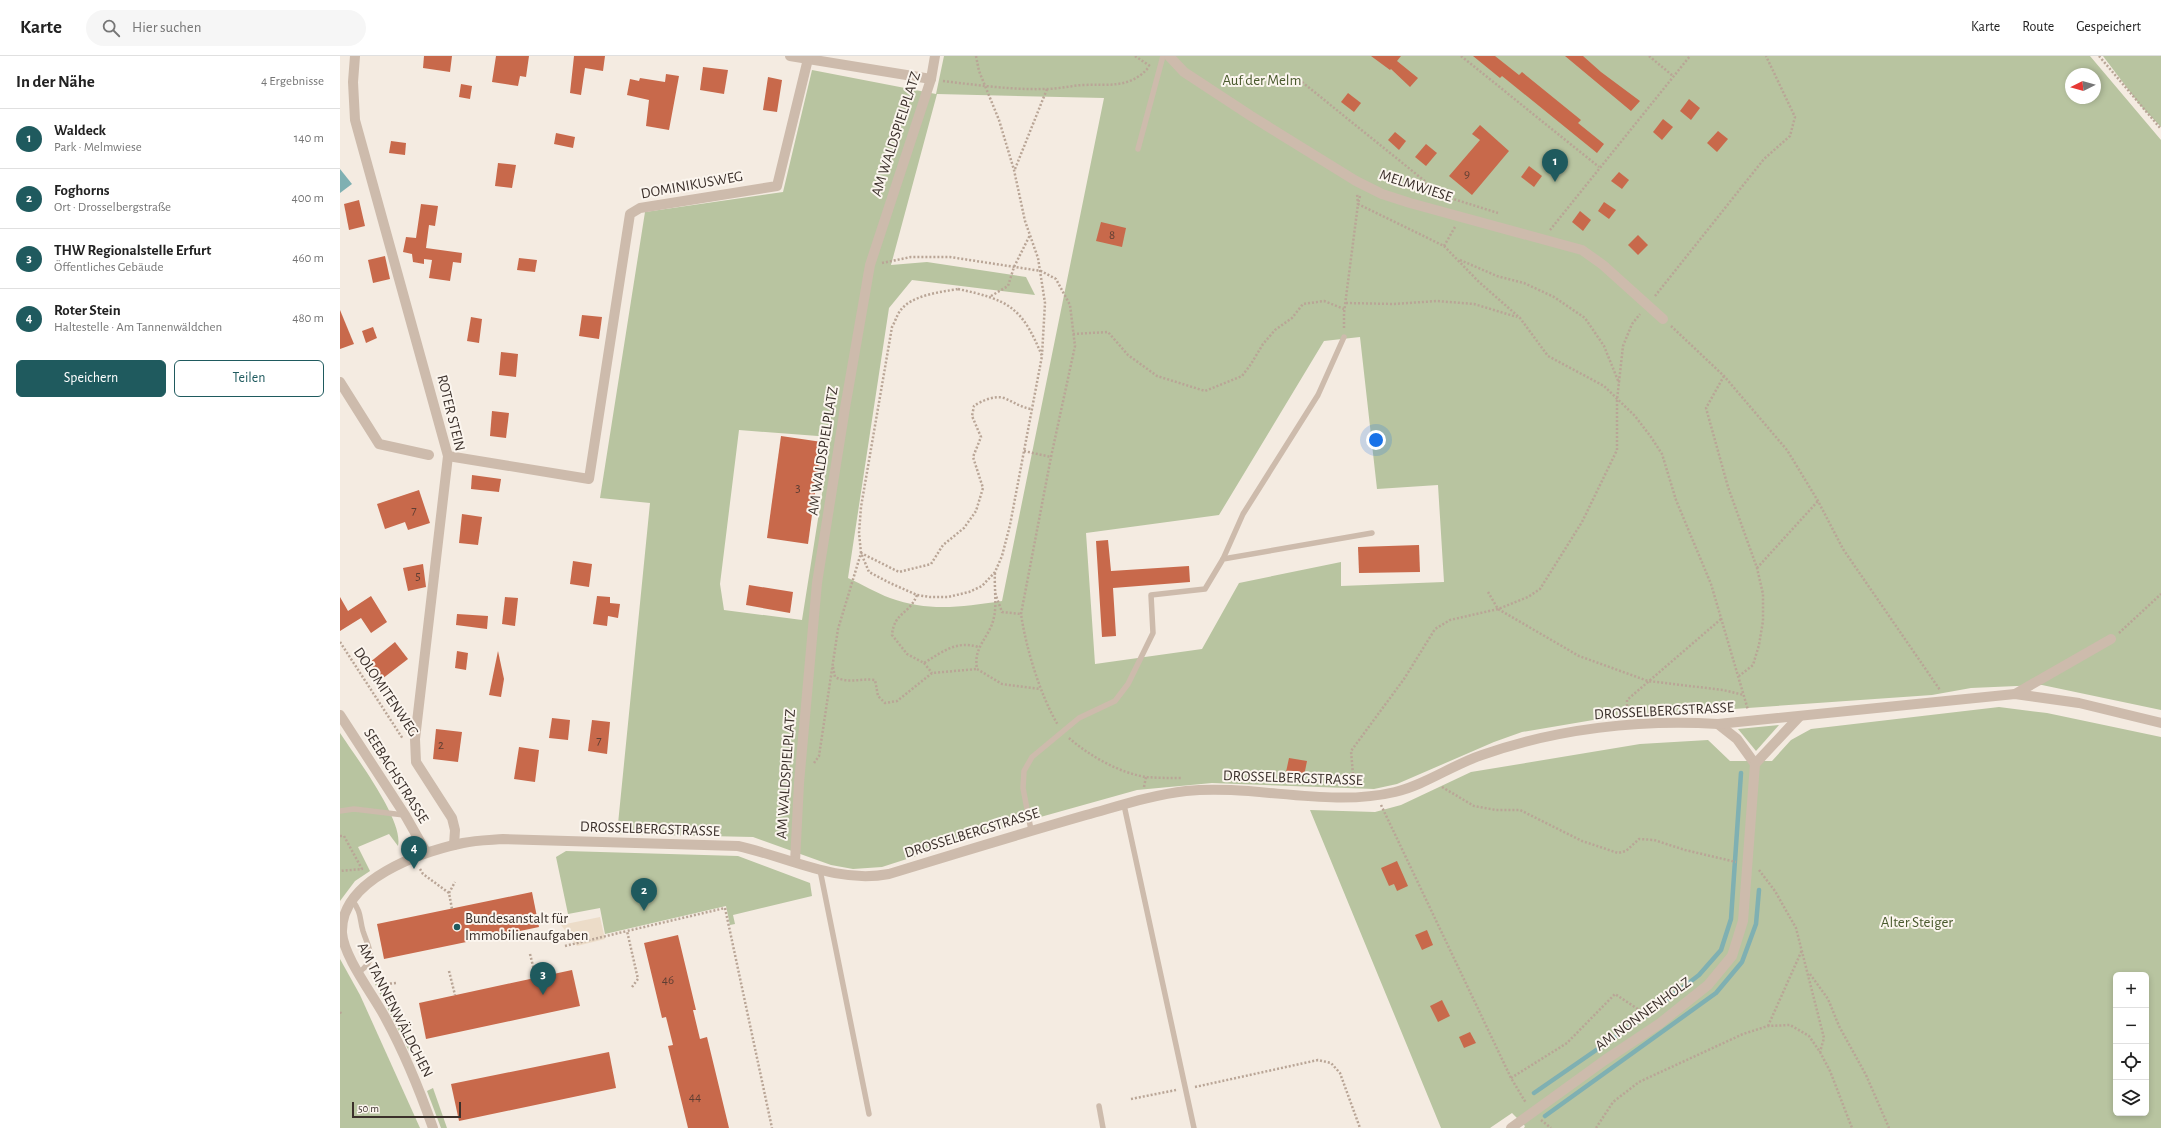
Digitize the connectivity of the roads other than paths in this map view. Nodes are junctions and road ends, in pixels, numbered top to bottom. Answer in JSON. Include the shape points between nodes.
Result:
{"nodes":[{"id":1,"x":355,"y":56,"type":"edge"},
{"id":2,"x":790,"y":56,"type":"edge"},
{"id":3,"x":935,"y":56,"type":"edge"},
{"id":4,"x":1163,"y":56,"type":"edge"},
{"id":5,"x":1169,"y":56,"type":"edge"},
{"id":6,"x":808,"y":58,"type":"junction"},
{"id":7,"x":930,"y":79,"type":"junction"},
{"id":8,"x":1138,"y":149,"type":"dead end"},
{"id":9,"x":1663,"y":319,"type":"road end"},
{"id":10,"x":1344,"y":336,"type":"road end"},
{"id":11,"x":340,"y":382,"type":"edge"},
{"id":12,"x":429,"y":455,"type":"dead end"},
{"id":13,"x":448,"y":456,"type":"junction"},
{"id":14,"x":1372,"y":533,"type":"dead end"},
{"id":15,"x":1223,"y":559,"type":"junction"},
{"id":16,"x":2111,"y":639,"type":"road end"},
{"id":17,"x":2015,"y":694,"type":"junction"},
{"id":18,"x":340,"y":715,"type":"edge"},
{"id":19,"x":1799,"y":717,"type":"junction"},
{"id":20,"x":2161,"y":723,"type":"edge"},
{"id":21,"x":1718,"y":724,"type":"junction"},
{"id":22,"x":1756,"y":764,"type":"junction"},
{"id":23,"x":1124,"y":805,"type":"junction"},
{"id":24,"x":340,"y":811,"type":"edge"},
{"id":25,"x":405,"y":815,"type":"junction"},
{"id":26,"x":1031,"y":830,"type":"junction"},
{"id":27,"x":454,"y":845,"type":"junction"},
{"id":28,"x":426,"y":852,"type":"junction"},
{"id":29,"x":795,"y":862,"type":"junction"},
{"id":30,"x":820,"y":870,"type":"junction"},
{"id":31,"x":351,"y":898,"type":"junction"},
{"id":32,"x":359,"y":972,"type":"junction"},
{"id":33,"x":1099,"y":1106,"type":"dead end"},
{"id":34,"x":869,"y":1114,"type":"dead end"},
{"id":35,"x":433,"y":1128,"type":"edge"},
{"id":36,"x":1103,"y":1128,"type":"edge"},
{"id":37,"x":1194,"y":1128,"type":"edge"},
{"id":38,"x":1510,"y":1128,"type":"edge"}],
"edges":[{"from":1,"to":13,"type":"street","name":"ROTER STEIN","via":[[355,120]]},
{"from":2,"to":6,"type":"street"},
{"from":3,"to":7,"type":"street","name":"AM WALDSPIELPLATZ"},
{"from":4,"to":8,"type":"lane"},
{"from":5,"to":9,"type":"street","name":"MELMWIESE","via":[[1184,72],[1217,94],[1362,184],[1389,196],[1582,250],[1603,265]]},
{"from":6,"to":7,"type":"street"},
{"from":6,"to":13,"type":"street","name":"DOMINIKUSWEG","via":[[777,186],[640,208],[630,214],[589,479]]},
{"from":7,"to":29,"type":"street","name":"AM WALDSPIELPLATZ","via":[[870,265],[845,408],[817,583],[799,783]]},
{"from":10,"to":15,"type":"lane","via":[[1318,395],[1243,514]]},
{"from":11,"to":12,"type":"street","via":[[379,444]]},
{"from":13,"to":27,"type":"street","name":"ROTER STEIN","via":[[415,753],[416,762],[452,818],[456,830]]},
{"from":14,"to":15,"type":"lane"},
{"from":15,"to":26,"type":"lane","via":[[1205,589],[1151,596],[1153,633],[1128,684],[1115,701],[1078,718],[1032,756],[1024,770],[1023,788]]},
{"from":16,"to":17,"type":"street"},
{"from":17,"to":19,"type":"street","name":"DROSSELBERGSTRASSE"},
{"from":17,"to":20,"type":"street","name":"DROSSELBERGSTRASSE","via":[[2079,703]]},
{"from":18,"to":25,"type":"street","name":"SEEBACHSTRASSE"},
{"from":19,"to":21,"type":"street","name":"DROSSELBERGSTRASSE"},
{"from":19,"to":22,"type":"street"},
{"from":21,"to":22,"type":"street","via":[[1737,739]]},
{"from":21,"to":23,"type":"street","name":"DROSSELBERGSTRASSE","via":[[1692,722],[1627,725],[1524,741],[1479,756],[1397,792],[1377,796],[1229,789],[1184,791]]},
{"from":22,"to":38,"type":"street","name":"AM NONNENHOLZ","via":[[1742,921],[1732,956],[1708,985],[1659,1024]]},
{"from":23,"to":26,"type":"street","name":"DROSSELBERGSTRASSE"},
{"from":23,"to":37,"type":"lane"},
{"from":24,"to":25,"type":"lane","via":[[354,809]]},
{"from":25,"to":28,"type":"street","name":"SEEBACHSTRASSE"},
{"from":26,"to":30,"type":"street","name":"DROSSELBERGSTRASSE","via":[[882,876],[851,877]]},
{"from":27,"to":28,"type":"street","name":"DROSSELBERGSTRASSE"},
{"from":27,"to":29,"type":"street","name":"DROSSELBERGSTRASSE","via":[[503,839],[738,846]]},
{"from":28,"to":31,"type":"street","name":"AM TANNENWÄLDCHEN","via":[[374,878]]},
{"from":29,"to":30,"type":"street","name":"DROSSELBERGSTRASSE"},
{"from":30,"to":34,"type":"lane"},
{"from":31,"to":32,"type":"street","name":"AM TANNENWÄLDCHEN","via":[[343,914],[342,935],[348,953]]},
{"from":31,"to":32,"type":"lane","via":[[361,912],[363,930],[371,953],[368,966]]},
{"from":32,"to":35,"type":"street","name":"AM TANNENWÄLDCHEN","via":[[387,1020],[421,1092]]},
{"from":33,"to":36,"type":"lane"}]}
